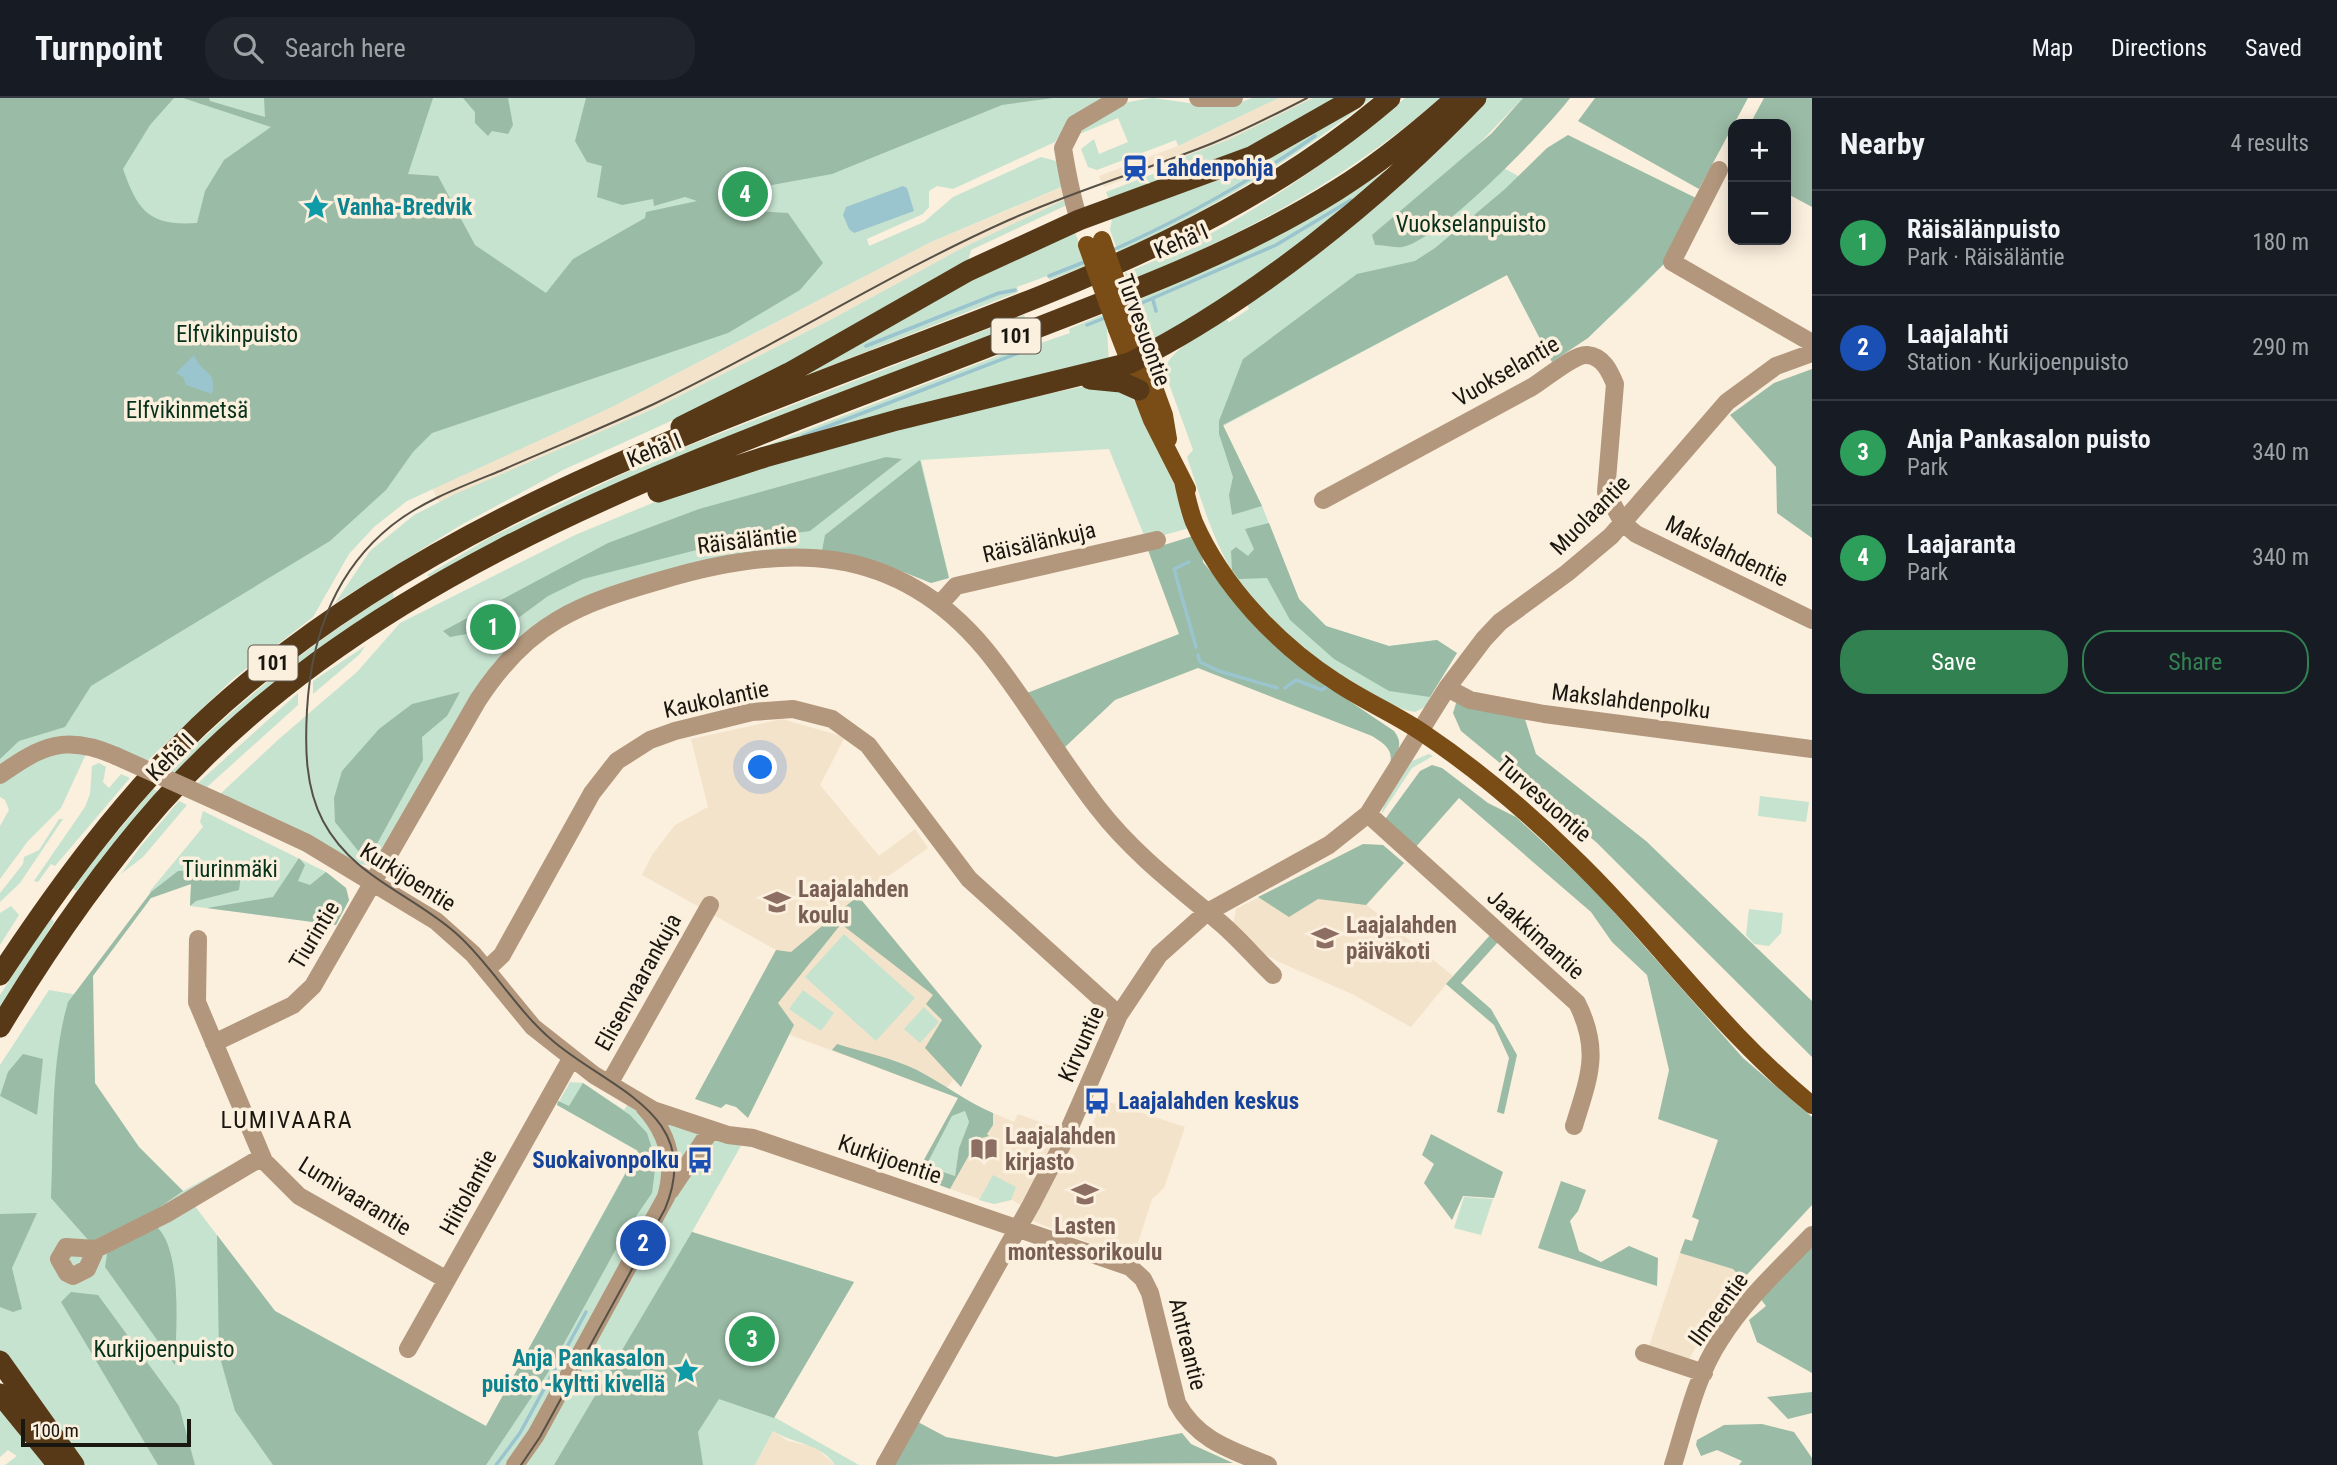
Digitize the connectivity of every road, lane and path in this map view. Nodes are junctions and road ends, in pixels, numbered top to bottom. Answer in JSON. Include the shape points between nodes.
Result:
{"nodes":[{"id":1,"x":1119,"y":98,"type":"edge"},
{"id":2,"x":1198,"y":98,"type":"edge"},
{"id":3,"x":1234,"y":98,"type":"edge"},
{"id":4,"x":1355,"y":98,"type":"edge"},
{"id":5,"x":1390,"y":98,"type":"edge"},
{"id":6,"x":1456,"y":98,"type":"edge"},
{"id":7,"x":1476,"y":98,"type":"edge"},
{"id":8,"x":1719,"y":170,"type":"dead end"},
{"id":9,"x":1084,"y":218,"type":"junction"},
{"id":10,"x":1812,"y":343,"type":"edge"},
{"id":11,"x":1812,"y":354,"type":"edge"},
{"id":12,"x":1136,"y":359,"type":"junction"},
{"id":13,"x":1067,"y":379,"type":"junction"},
{"id":14,"x":1139,"y":390,"type":"junction"},
{"id":15,"x":1171,"y":453,"type":"junction"},
{"id":16,"x":619,"y":463,"type":"junction"},
{"id":17,"x":1322,"y":500,"type":"dead end"},
{"id":18,"x":1623,"y":523,"type":"junction"},
{"id":19,"x":549,"y":526,"type":"junction"},
{"id":20,"x":1157,"y":540,"type":"dead end"},
{"id":21,"x":940,"y":604,"type":"junction"},
{"id":22,"x":1812,"y":620,"type":"edge"},
{"id":23,"x":1447,"y":688,"type":"junction"},
{"id":24,"x":1420,"y":731,"type":"junction"},
{"id":25,"x":1812,"y":748,"type":"edge"},
{"id":26,"x":0,"y":775,"type":"edge"},
{"id":27,"x":1368,"y":814,"type":"junction"},
{"id":28,"x":374,"y":883,"type":"junction"},
{"id":29,"x":710,"y":905,"type":"dead end"},
{"id":30,"x":1206,"y":914,"type":"junction"},
{"id":31,"x":198,"y":939,"type":"dead end"},
{"id":32,"x":486,"y":970,"type":"junction"},
{"id":33,"x":0,"y":975,"type":"edge"},
{"id":34,"x":1273,"y":975,"type":"dead end"},
{"id":35,"x":1119,"y":1015,"type":"junction"},
{"id":36,"x":0,"y":1027,"type":"edge"},
{"id":37,"x":214,"y":1042,"type":"junction"},
{"id":38,"x":571,"y":1059,"type":"junction"},
{"id":39,"x":609,"y":1084,"type":"junction"},
{"id":40,"x":632,"y":1097,"type":"junction"},
{"id":41,"x":1812,"y":1105,"type":"edge"},
{"id":42,"x":669,"y":1118,"type":"junction"},
{"id":43,"x":1574,"y":1126,"type":"dead end"},
{"id":44,"x":711,"y":1130,"type":"junction"},
{"id":45,"x":745,"y":1136,"type":"junction"},
{"id":46,"x":262,"y":1157,"type":"junction"},
{"id":47,"x":666,"y":1197,"type":"junction"},
{"id":48,"x":1018,"y":1230,"type":"junction"},
{"id":49,"x":1812,"y":1235,"type":"edge"},
{"id":50,"x":96,"y":1249,"type":"dead end"},
{"id":51,"x":447,"y":1279,"type":"junction"},
{"id":52,"x":408,"y":1349,"type":"dead end"},
{"id":53,"x":1644,"y":1353,"type":"dead end"},
{"id":54,"x":0,"y":1361,"type":"edge"},
{"id":55,"x":1704,"y":1373,"type":"junction"},
{"id":56,"x":0,"y":1394,"type":"edge"},
{"id":57,"x":58,"y":1465,"type":"edge"},
{"id":58,"x":74,"y":1465,"type":"edge"},
{"id":59,"x":515,"y":1465,"type":"edge"},
{"id":60,"x":885,"y":1465,"type":"edge"},
{"id":61,"x":1268,"y":1465,"type":"edge"},
{"id":62,"x":1673,"y":1465,"type":"edge"}],
"edges":[{"from":1,"to":9,"type":"street","via":[[1075,124],[1063,148],[1069,174],[1077,180]]},
{"from":2,"to":3,"type":"street"},
{"from":4,"to":9,"type":"highway","via":[[1253,156]]},
{"from":5,"to":16,"type":"highway","name":"Kehä I","number":"101","via":[[1310,159],[1194,229],[1027,302]]},
{"from":6,"to":19,"type":"highway","name":"Kehä I","number":"101","via":[[1337,190],[1226,251],[632,488]]},
{"from":7,"to":12,"type":"highway","via":[[1381,189],[1330,230],[1224,306]]},
{"from":8,"to":10,"type":"street","via":[[1672,261]]},
{"from":9,"to":12,"type":"main road","name":"Turvesuontie","bridge":true},
{"from":9,"to":16,"type":"highway","via":[[968,271]]},
{"from":11,"to":18,"type":"street","name":"Muolaantie","via":[[1776,366],[1727,402]]},
{"from":12,"to":13,"type":"highway"},
{"from":12,"to":14,"type":"main road","name":"Turvesuontie"},
{"from":12,"to":15,"type":"main road","name":"Turvesuontie","via":[[1164,415]]},
{"from":13,"to":14,"type":"highway","via":[[1121,382]]},
{"from":13,"to":19,"type":"highway","via":[[791,449],[607,512]]},
{"from":14,"to":15,"type":"main road","name":"Turvesuontie"},
{"from":15,"to":24,"type":"main road","name":"Turvesuontie","via":[[1193,519],[1247,604],[1296,654]]},
{"from":16,"to":33,"type":"highway","name":"Kehä I","number":"101","via":[[409,570],[334,617],[249,682],[201,724],[117,813]]},
{"from":17,"to":18,"type":"street","name":"Vuokselantie","via":[[1586,355],[1600,360],[1615,384],[1606,492]]},
{"from":18,"to":22,"type":"street","name":"Makslahdentie","via":[[1636,534]]},
{"from":18,"to":23,"type":"street","name":"Muolaantie","via":[[1567,573],[1500,622]]},
{"from":19,"to":36,"type":"highway","name":"Kehä I","number":"101","via":[[379,620],[286,687],[219,746],[162,802],[99,881]]},
{"from":20,"to":21,"type":"street","name":"Räisälänkuja","via":[[956,586]]},
{"from":21,"to":28,"type":"street","name":"Räisäläntie","via":[[899,580],[858,565],[782,556],[704,567],[599,598],[558,618],[532,636],[491,680]]},
{"from":21,"to":30,"type":"street","name":"Räisäläntie","via":[[985,649],[1099,809],[1140,855]]},
{"from":23,"to":24,"type":"street","name":"Muolaantie"},
{"from":23,"to":25,"type":"street","name":"Makslahdenpolku","via":[[1470,700],[1540,714]]},
{"from":24,"to":27,"type":"street","name":"Kirvuntie"},
{"from":24,"to":41,"type":"main road","name":"Turvesuontie","via":[[1571,854],[1752,1053]]},
{"from":26,"to":28,"type":"street","name":"Kurkijoentie","bridge":true,"via":[[34,752],[59,745],[89,746],[307,843]]},
{"from":27,"to":30,"type":"street","name":"Kirvuntie","via":[[1329,845]]},
{"from":27,"to":43,"type":"street","name":"Jaakkimantie","via":[[1577,1003],[1589,1028],[1592,1052]]},
{"from":28,"to":32,"type":"street","name":"Kurkijoentie","via":[[443,926]]},
{"from":28,"to":37,"type":"street","name":"Tiurintie","via":[[309,991],[293,1005]]},
{"from":29,"to":39,"type":"street","name":"Elisenvaarankuja"},
{"from":30,"to":34,"type":"street","name":"Räisäläntie"},
{"from":30,"to":35,"type":"street","name":"Kirvuntie","via":[[1159,955]]},
{"from":31,"to":37,"type":"street","name":"Lumivaarantie","via":[[197,1002]]},
{"from":32,"to":35,"type":"street","name":"Kaukolantie","via":[[502,955],[592,793],[617,761],[675,731],[752,712],[793,709],[832,719],[868,745],[969,879]]},
{"from":32,"to":38,"type":"street","name":"Kurkijoentie","via":[[520,1014]]},
{"from":35,"to":48,"type":"street","name":"Kirvuntie","via":[[1063,1143]]},
{"from":37,"to":46,"type":"street","name":"Lumivaarantie"},
{"from":38,"to":39,"type":"street","name":"Kurkijoentie"},
{"from":38,"to":51,"type":"street","name":"Hiitolantie"},
{"from":39,"to":40,"type":"street","name":"Kurkijoentie"},
{"from":40,"to":42,"type":"street"},
{"from":40,"to":42,"type":"street","name":"Kurkijoentie","via":[[654,1100]]},
{"from":42,"to":44,"type":"street","name":"Kurkijoentie"},
{"from":42,"to":45,"type":"street","name":"Kurkijoentie","via":[[731,1126]]},
{"from":42,"to":47,"type":"street","via":[[671,1170]]},
{"from":44,"to":45,"type":"street","name":"Kurkijoentie"},
{"from":44,"to":47,"type":"street"},
{"from":45,"to":48,"type":"street","name":"Kurkijoentie"},
{"from":46,"to":50,"type":"street"},
{"from":46,"to":51,"type":"street","name":"Lumivaarantie","via":[[299,1196]]},
{"from":47,"to":59,"type":"street","via":[[536,1435]]},
{"from":48,"to":60,"type":"street","name":"Kirvuntie"},
{"from":48,"to":61,"type":"street","name":"Antreantie","via":[[1135,1271],[1150,1293],[1177,1404],[1186,1419],[1203,1436]]},
{"from":49,"to":55,"type":"street","name":"Ilmeentie","via":[[1742,1309]]},
{"from":51,"to":52,"type":"street","name":"Hiitolantie"},
{"from":53,"to":55,"type":"street"},
{"from":54,"to":58,"type":"highway"},
{"from":55,"to":62,"type":"street","name":"Ilmeentie"},
{"from":56,"to":57,"type":"highway"}]}
